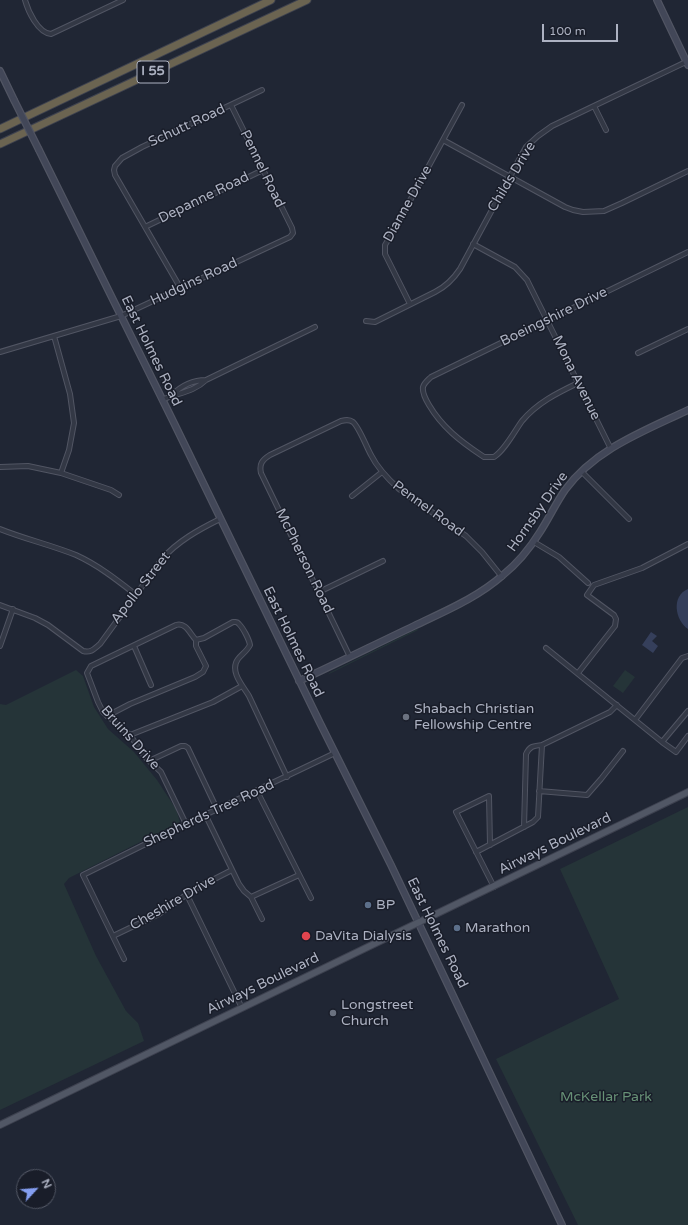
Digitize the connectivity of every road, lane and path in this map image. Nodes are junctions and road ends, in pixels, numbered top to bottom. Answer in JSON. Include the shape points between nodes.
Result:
{"nodes":[{"id":1,"x":25,"y":0,"type":"edge"},
{"id":2,"x":123,"y":0,"type":"edge"},
{"id":3,"x":271,"y":0,"type":"edge"},
{"id":4,"x":307,"y":0,"type":"edge"},
{"id":5,"x":657,"y":0,"type":"edge"},
{"id":6,"x":687,"y":62,"type":"edge"},
{"id":7,"x":0,"y":71,"type":"edge"},
{"id":8,"x":262,"y":90,"type":"dead end"},
{"id":9,"x":231,"y":105,"type":"junction"},
{"id":10,"x":462,"y":106,"type":"dead end"},
{"id":11,"x":594,"y":106,"type":"junction"},
{"id":12,"x":0,"y":129,"type":"edge"},
{"id":13,"x":606,"y":130,"type":"dead end"},
{"id":14,"x":443,"y":140,"type":"junction"},
{"id":15,"x":0,"y":144,"type":"edge"},
{"id":16,"x":262,"y":170,"type":"junction"},
{"id":17,"x":688,"y":171,"type":"edge"},
{"id":18,"x":510,"y":176,"type":"junction"},
{"id":19,"x":145,"y":227,"type":"junction"},
{"id":20,"x":293,"y":233,"type":"joint"},
{"id":21,"x":473,"y":244,"type":"junction"},
{"id":22,"x":688,"y":252,"type":"edge"},
{"id":23,"x":181,"y":289,"type":"junction"},
{"id":24,"x":410,"y":304,"type":"junction"},
{"id":25,"x":121,"y":316,"type":"junction"},
{"id":26,"x":548,"y":320,"type":"junction"},
{"id":27,"x":366,"y":321,"type":"dead end"},
{"id":28,"x":315,"y":328,"type":"dead end"},
{"id":29,"x":688,"y":329,"type":"edge"},
{"id":30,"x":54,"y":336,"type":"junction"},
{"id":31,"x":0,"y":352,"type":"edge"},
{"id":32,"x":638,"y":353,"type":"dead end"},
{"id":33,"x":578,"y":383,"type":"junction"},
{"id":34,"x":162,"y":400,"type":"junction"},
{"id":35,"x":688,"y":410,"type":"edge"},
{"id":36,"x":611,"y":449,"type":"junction"},
{"id":37,"x":260,"y":464,"type":"joint"},
{"id":38,"x":0,"y":467,"type":"edge"},
{"id":39,"x":382,"y":472,"type":"junction"},
{"id":40,"x":582,"y":472,"type":"junction"},
{"id":41,"x":61,"y":473,"type":"junction"},
{"id":42,"x":119,"y":495,"type":"dead end"},
{"id":43,"x":352,"y":496,"type":"dead end"},
{"id":44,"x":220,"y":519,"type":"junction"},
{"id":45,"x":629,"y":519,"type":"dead end"},
{"id":46,"x":0,"y":529,"type":"edge"},
{"id":47,"x":534,"y":542,"type":"junction"},
{"id":48,"x":688,"y":544,"type":"edge"},
{"id":49,"x":383,"y":561,"type":"dead end"},
{"id":50,"x":502,"y":577,"type":"junction"},
{"id":51,"x":588,"y":582,"type":"dead end"},
{"id":52,"x":319,"y":592,"type":"junction"},
{"id":53,"x":136,"y":594,"type":"junction"},
{"id":54,"x":0,"y":605,"type":"edge"},
{"id":55,"x":13,"y":609,"type":"junction"},
{"id":56,"x":196,"y":640,"type":"junction"},
{"id":57,"x":0,"y":646,"type":"edge"},
{"id":58,"x":134,"y":646,"type":"junction"},
{"id":59,"x":546,"y":648,"type":"dead end"},
{"id":60,"x":350,"y":657,"type":"junction"},
{"id":61,"x":687,"y":657,"type":"edge"},
{"id":62,"x":578,"y":673,"type":"junction"},
{"id":63,"x":299,"y":681,"type":"junction"},
{"id":64,"x":151,"y":685,"type":"dead end"},
{"id":65,"x":242,"y":686,"type":"junction"},
{"id":66,"x":617,"y":705,"type":"junction"},
{"id":67,"x":688,"y":710,"type":"edge"},
{"id":68,"x":107,"y":716,"type":"junction"},
{"id":69,"x":635,"y":720,"type":"junction"},
{"id":70,"x":130,"y":735,"type":"junction"},
{"id":71,"x":688,"y":736,"type":"edge"},
{"id":72,"x":662,"y":742,"type":"junction"},
{"id":73,"x":542,"y":745,"type":"junction"},
{"id":74,"x":623,"y":751,"type":"dead end"},
{"id":75,"x":335,"y":753,"type":"junction"},
{"id":76,"x":149,"y":761,"type":"junction"},
{"id":77,"x":287,"y":777,"type":"junction"},
{"id":78,"x":257,"y":791,"type":"junction"},
{"id":79,"x":539,"y":791,"type":"junction"},
{"id":80,"x":688,"y":792,"type":"edge"},
{"id":81,"x":216,"y":809,"type":"junction"},
{"id":82,"x":205,"y":814,"type":"junction"},
{"id":83,"x":186,"y":824,"type":"junction"},
{"id":84,"x":524,"y":827,"type":"junction"},
{"id":85,"x":490,"y":845,"type":"junction"},
{"id":86,"x":476,"y":852,"type":"junction"},
{"id":87,"x":232,"y":870,"type":"junction"},
{"id":88,"x":299,"y":875,"type":"junction"},
{"id":89,"x":494,"y":887,"type":"junction"},
{"id":90,"x":187,"y":894,"type":"junction"},
{"id":91,"x":251,"y":897,"type":"junction"},
{"id":92,"x":310,"y":898,"type":"dead end"},
{"id":93,"x":262,"y":919,"type":"dead end"},
{"id":94,"x":419,"y":922,"type":"junction"},
{"id":95,"x":113,"y":936,"type":"junction"},
{"id":96,"x":124,"y":959,"type":"dead end"},
{"id":97,"x":242,"y":1008,"type":"junction"},
{"id":98,"x":0,"y":1125,"type":"edge"},
{"id":99,"x":562,"y":1225,"type":"edge"}],
"edges":[{"from":1,"to":2,"type":"street","via":[[33,18],[46,34]]},
{"from":3,"to":12,"type":"highway","number":"I 55"},
{"from":4,"to":15,"type":"highway","number":"I 55"},
{"from":5,"to":6,"type":"main road"},
{"from":6,"to":11,"type":"street","name":"Childs Drive"},
{"from":7,"to":25,"type":"main road","name":"East Holmes Road","bridge":true},
{"from":8,"to":9,"type":"street","name":"Schutt Road"},
{"from":9,"to":16,"type":"street","name":"Pennel Road"},
{"from":9,"to":19,"type":"street","name":"Schutt Road","via":[[142,147],[122,158],[115,166],[115,175]]},
{"from":10,"to":14,"type":"street","name":"Dianne Drive"},
{"from":11,"to":13,"type":"street"},
{"from":11,"to":18,"type":"street","name":"Childs Drive","via":[[552,126],[538,136],[526,148]]},
{"from":14,"to":18,"type":"street"},
{"from":14,"to":24,"type":"street","name":"Dianne Drive","via":[[385,245],[385,254]]},
{"from":16,"to":19,"type":"street","name":"Depanne Road"},
{"from":16,"to":20,"type":"street","name":"Pennel Road"},
{"from":17,"to":18,"type":"street","via":[[619,205],[592,212],[568,208]]},
{"from":18,"to":21,"type":"street","name":"Childs Drive"},
{"from":19,"to":23,"type":"street"},
{"from":20,"to":23,"type":"street","name":"Hudgins Road","via":[[285,240]]},
{"from":21,"to":24,"type":"street","name":"Childs Drive","via":[[450,281],[439,290]]},
{"from":21,"to":26,"type":"street","name":"Mona Avenue","via":[[519,271],[531,285]]},
{"from":22,"to":26,"type":"street","name":"Boeingshire Drive"},
{"from":23,"to":25,"type":"street","name":"Hudgins Road"},
{"from":24,"to":27,"type":"street","name":"Childs Drive","via":[[375,322]]},
{"from":25,"to":30,"type":"street","name":"Hudgins Road"},
{"from":25,"to":34,"type":"main road","name":"East Holmes Road"},
{"from":26,"to":33,"type":"street","name":"Mona Avenue"},
{"from":26,"to":33,"type":"street","name":"Boeingshire Drive","via":[[431,377],[423,386],[424,395],[441,423],[452,433],[484,457],[494,458],[524,419],[541,403]]},
{"from":28,"to":34,"type":"street","via":[[200,385]]},
{"from":29,"to":32,"type":"street"},
{"from":30,"to":31,"type":"street","name":"Hudgins Road"},
{"from":30,"to":41,"type":"street","via":[[70,394],[74,422],[70,450]]},
{"from":33,"to":36,"type":"street","name":"Mona Avenue"},
{"from":34,"to":44,"type":"main road","name":"East Holmes Road"},
{"from":35,"to":36,"type":"main road","name":"Hornsby Drive"},
{"from":36,"to":40,"type":"main road","name":"Hornsby Drive"},
{"from":37,"to":39,"type":"street","name":"Pennel Road","via":[[270,455],[348,420],[356,427]]},
{"from":37,"to":52,"type":"street","name":"McPherson Road","via":[[261,473]]},
{"from":38,"to":41,"type":"street","via":[[28,466]]},
{"from":39,"to":43,"type":"street"},
{"from":39,"to":50,"type":"street","name":"Pennel Road","via":[[399,489],[466,536]]},
{"from":40,"to":45,"type":"street"},
{"from":40,"to":47,"type":"main road","name":"Hornsby Drive","via":[[565,490]]},
{"from":41,"to":42,"type":"street"},
{"from":44,"to":53,"type":"street","name":"Apollo Street","via":[[188,536],[170,550]]},
{"from":44,"to":63,"type":"main road","name":"East Holmes Road"},
{"from":46,"to":53,"type":"street","via":[[86,560]]},
{"from":47,"to":50,"type":"main road","name":"Hornsby Drive"},
{"from":47,"to":51,"type":"street","via":[[559,557]]},
{"from":48,"to":62,"type":"street","via":[[642,568],[594,585],[587,595],[614,615],[616,626]]},
{"from":49,"to":52,"type":"street"},
{"from":50,"to":60,"type":"main road","name":"Hornsby Drive","via":[[479,594]]},
{"from":52,"to":60,"type":"street","name":"McPherson Road"},
{"from":53,"to":55,"type":"street","name":"Apollo Street","via":[[100,644],[90,652],[83,651],[43,622]]},
{"from":54,"to":55,"type":"street"},
{"from":55,"to":57,"type":"street"},
{"from":56,"to":58,"type":"street","via":[[179,624]]},
{"from":56,"to":65,"type":"street","via":[[238,622],[250,645],[235,665],[235,672]]},
{"from":56,"to":68,"type":"street","via":[[196,646],[206,666],[203,672]]},
{"from":58,"to":64,"type":"street"},
{"from":58,"to":68,"type":"street","name":"Bruins Drive","via":[[91,666],[87,673],[98,702]]},
{"from":59,"to":62,"type":"street"},
{"from":60,"to":63,"type":"main road","name":"Hornsby Drive"},
{"from":61,"to":69,"type":"street","via":[[682,658]]},
{"from":62,"to":66,"type":"street"},
{"from":63,"to":75,"type":"main road","name":"East Holmes Road"},
{"from":65,"to":70,"type":"street","via":[[213,702]]},
{"from":65,"to":77,"type":"street"},
{"from":66,"to":69,"type":"street"},
{"from":66,"to":73,"type":"street","via":[[610,712]]},
{"from":67,"to":72,"type":"street"},
{"from":68,"to":70,"type":"street","name":"Bruins Drive"},
{"from":69,"to":72,"type":"street"},
{"from":70,"to":76,"type":"street","name":"Bruins Drive"},
{"from":71,"to":72,"type":"street","via":[[676,752]]},
{"from":73,"to":79,"type":"street"},
{"from":73,"to":84,"type":"street","via":[[534,746],[526,754]]},
{"from":74,"to":79,"type":"street","via":[[587,795]]},
{"from":75,"to":77,"type":"street","name":"Shepherds Tree Road"},
{"from":75,"to":94,"type":"main road","name":"East Holmes Road"},
{"from":76,"to":81,"type":"street","via":[[181,746],[188,748]]},
{"from":76,"to":83,"type":"street","name":"Bruins Drive","via":[[163,775]]},
{"from":77,"to":78,"type":"street","name":"Shepherds Tree Road"},
{"from":78,"to":81,"type":"street","name":"Shepherds Tree Road"},
{"from":78,"to":88,"type":"street"},
{"from":79,"to":84,"type":"street","via":[[538,817]]},
{"from":80,"to":89,"type":"main road","name":"Airways Boulevard"},
{"from":81,"to":82,"type":"street","name":"Shepherds Tree Road"},
{"from":82,"to":83,"type":"street","name":"Shepherds Tree Road"},
{"from":82,"to":87,"type":"street"},
{"from":83,"to":95,"type":"street","name":"Shepherds Tree Road","via":[[83,875]]},
{"from":84,"to":85,"type":"street"},
{"from":85,"to":86,"type":"street"},
{"from":85,"to":86,"type":"street","via":[[489,796],[456,812]]},
{"from":86,"to":89,"type":"street"},
{"from":87,"to":90,"type":"street","name":"Cheshire Drive"},
{"from":87,"to":91,"type":"street","via":[[242,888]]},
{"from":88,"to":91,"type":"street"},
{"from":88,"to":92,"type":"street"},
{"from":89,"to":94,"type":"main road","name":"Airways Boulevard"},
{"from":90,"to":95,"type":"street","name":"Cheshire Drive","via":[[159,914]]},
{"from":90,"to":97,"type":"street"},
{"from":91,"to":93,"type":"street"},
{"from":94,"to":97,"type":"main road","name":"Airways Boulevard"},
{"from":94,"to":99,"type":"main road","name":"East Holmes Road"},
{"from":95,"to":96,"type":"street"},
{"from":97,"to":98,"type":"main road","name":"Airways Boulevard"}]}
